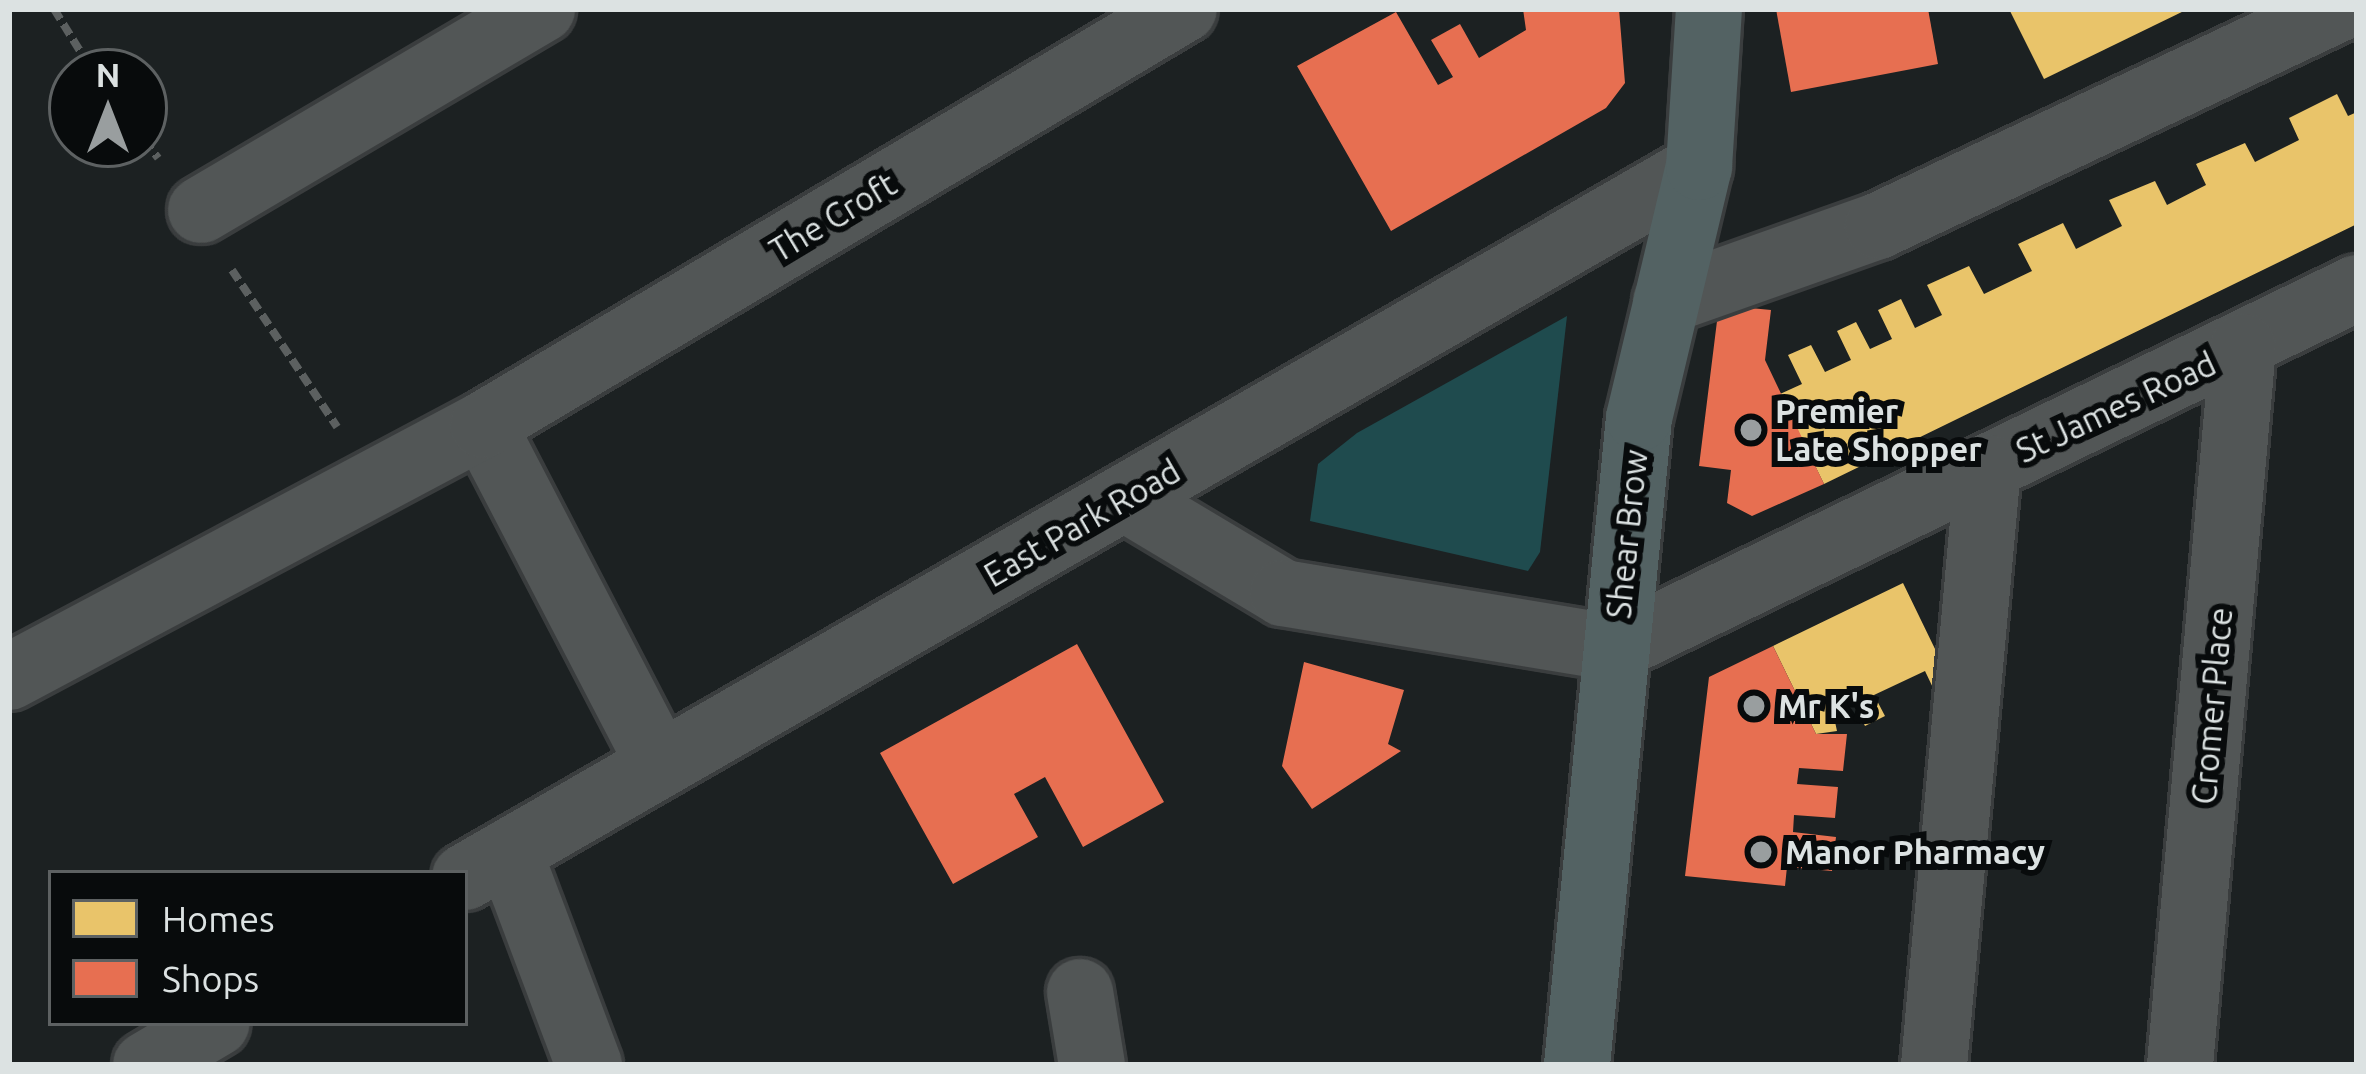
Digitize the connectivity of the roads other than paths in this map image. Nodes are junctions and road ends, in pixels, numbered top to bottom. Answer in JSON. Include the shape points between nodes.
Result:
{"nodes":[{"id":1,"x":542,"y":9,"type":"edge"},
{"id":2,"x":1184,"y":9,"type":"edge"},
{"id":3,"x":1709,"y":9,"type":"edge"},
{"id":4,"x":2338,"y":9,"type":"edge"},
{"id":5,"x":1699,"y":167,"type":"junction"},
{"id":6,"x":202,"y":210,"type":"road end"},
{"id":7,"x":2357,"y":289,"type":"edge"},
{"id":8,"x":1666,"y":301,"type":"junction"},
{"id":9,"x":2243,"y":347,"type":"junction"},
{"id":10,"x":483,"y":425,"type":"junction"},
{"id":11,"x":1988,"y":467,"type":"junction"},
{"id":12,"x":1126,"y":499,"type":"junction"},
{"id":13,"x":1615,"y":648,"type":"junction"},
{"id":14,"x":9,"y":677,"type":"edge"},
{"id":15,"x":658,"y":761,"type":"junction"},
{"id":16,"x":487,"y":864,"type":"edge"},
{"id":17,"x":1080,"y":992,"type":"dead end"},
{"id":18,"x":212,"y":1026,"type":"edge"},
{"id":19,"x":146,"y":1065,"type":"edge"},
{"id":20,"x":590,"y":1065,"type":"edge"},
{"id":21,"x":1092,"y":1065,"type":"edge"},
{"id":22,"x":1577,"y":1065,"type":"edge"},
{"id":23,"x":1934,"y":1065,"type":"edge"},
{"id":24,"x":2180,"y":1065,"type":"edge"}],
"edges":[{"from":1,"to":6,"type":"street"},
{"from":2,"to":10,"type":"street","name":"The Croft"},
{"from":3,"to":5,"type":"main road","name":"Shear Brow"},
{"from":4,"to":8,"type":"street","via":[[1877,226]]},
{"from":5,"to":8,"type":"main road","name":"Shear Brow"},
{"from":5,"to":12,"type":"street","name":"East Park Road"},
{"from":7,"to":9,"type":"street","name":"St James Road"},
{"from":8,"to":13,"type":"main road","name":"Shear Brow","via":[[1639,418]]},
{"from":9,"to":11,"type":"street","name":"St James Road"},
{"from":9,"to":24,"type":"street","name":"Cromer Place"},
{"from":10,"to":14,"type":"street","name":"The Croft"},
{"from":10,"to":15,"type":"street"},
{"from":11,"to":13,"type":"street","name":"St James Road"},
{"from":11,"to":23,"type":"street"},
{"from":12,"to":13,"type":"street","via":[[1283,593]]},
{"from":12,"to":15,"type":"street","name":"East Park Road"},
{"from":13,"to":22,"type":"main road","name":"Shear Brow"},
{"from":15,"to":16,"type":"street","name":"East Park Road"},
{"from":16,"to":20,"type":"street"},
{"from":17,"to":21,"type":"street"},
{"from":18,"to":19,"type":"street"}]}
